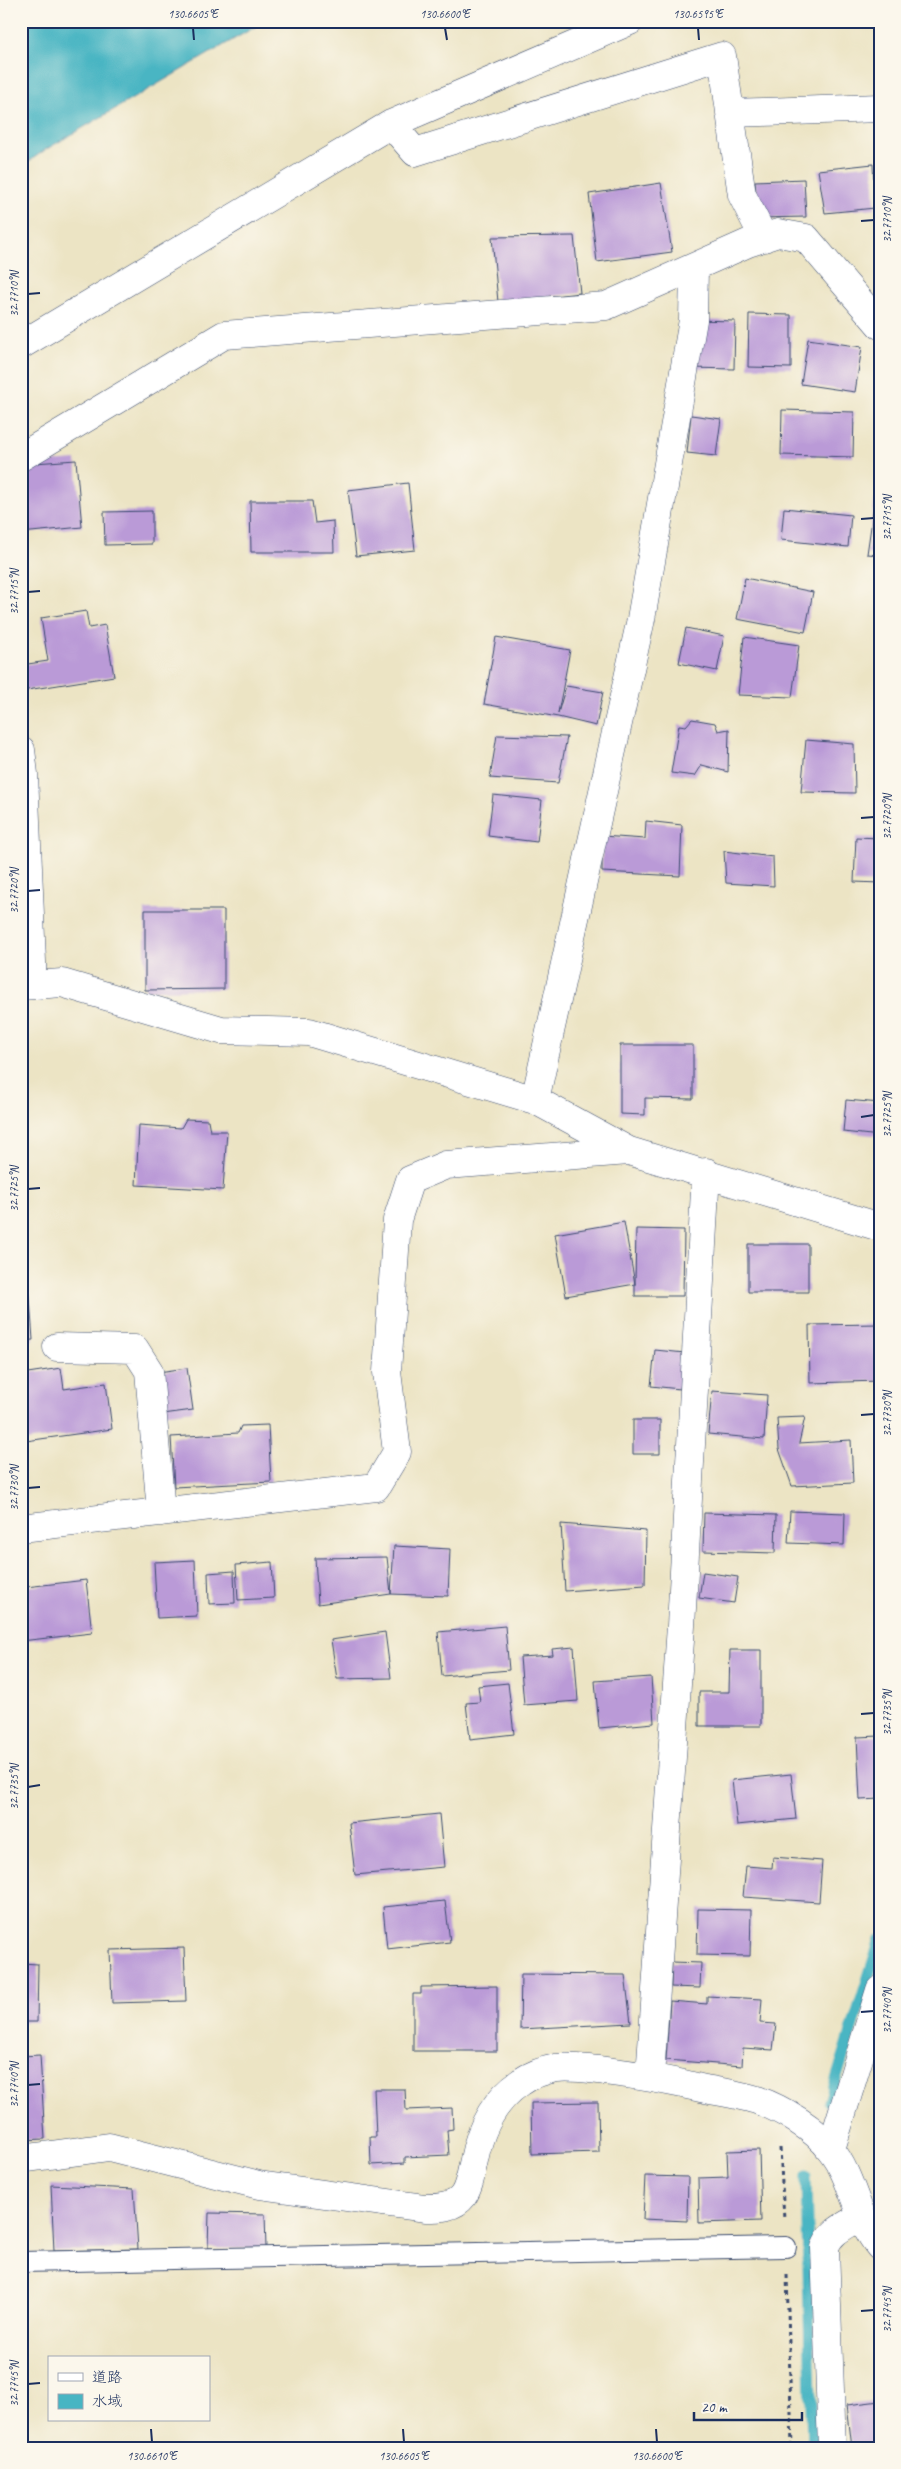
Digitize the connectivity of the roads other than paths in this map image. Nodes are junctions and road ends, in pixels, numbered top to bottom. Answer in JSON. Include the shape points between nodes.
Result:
{"nodes":[{"id":1,"x":630,"y":21,"type":"edge"},
{"id":2,"x":880,"y":108,"type":"edge"},
{"id":3,"x":730,"y":113,"type":"junction"},
{"id":4,"x":391,"y":124,"type":"junction"},
{"id":5,"x":764,"y":238,"type":"junction"},
{"id":6,"x":694,"y":268,"type":"junction"},
{"id":7,"x":880,"y":325,"type":"edge"},
{"id":8,"x":21,"y":345,"type":"edge"},
{"id":9,"x":21,"y":456,"type":"edge"},
{"id":10,"x":21,"y":750,"type":"edge"},
{"id":11,"x":27,"y":986,"type":"edge"},
{"id":12,"x":535,"y":1100,"type":"junction"},
{"id":13,"x":630,"y":1150,"type":"junction"},
{"id":14,"x":706,"y":1172,"type":"junction"},
{"id":15,"x":880,"y":1228,"type":"edge"},
{"id":16,"x":57,"y":1348,"type":"dead end"},
{"id":17,"x":161,"y":1512,"type":"junction"},
{"id":18,"x":21,"y":1528,"type":"edge"},
{"id":19,"x":880,"y":1990,"type":"edge"},
{"id":20,"x":650,"y":2077,"type":"junction"},
{"id":21,"x":831,"y":2149,"type":"junction"},
{"id":22,"x":21,"y":2159,"type":"edge"},
{"id":23,"x":861,"y":2216,"type":"junction"},
{"id":24,"x":880,"y":2247,"type":"edge"},
{"id":25,"x":786,"y":2248,"type":"road end"},
{"id":26,"x":21,"y":2262,"type":"edge"},
{"id":27,"x":832,"y":2448,"type":"edge"}],
"edges":[{"from":1,"to":4,"type":"street"},
{"from":2,"to":3,"type":"street"},
{"from":3,"to":4,"type":"street","via":[[722,56],[414,152]]},
{"from":3,"to":5,"type":"street","via":[[742,195]]},
{"from":4,"to":8,"type":"street"},
{"from":5,"to":6,"type":"street"},
{"from":5,"to":7,"type":"street","via":[[778,233],[806,238]]},
{"from":6,"to":9,"type":"street","via":[[606,306],[224,335]]},
{"from":6,"to":12,"type":"street","via":[[692,320],[640,619]]},
{"from":10,"to":11,"type":"street"},
{"from":11,"to":12,"type":"street","via":[[62,983],[222,1030],[309,1032]]},
{"from":12,"to":13,"type":"street"},
{"from":13,"to":14,"type":"street"},
{"from":13,"to":17,"type":"street","via":[[446,1165],[410,1180],[398,1220],[386,1372],[396,1452],[376,1487]]},
{"from":14,"to":15,"type":"street"},
{"from":14,"to":20,"type":"street","via":[[681,1626]]},
{"from":16,"to":17,"type":"street","via":[[135,1349],[149,1371]]},
{"from":17,"to":18,"type":"street"},
{"from":19,"to":21,"type":"street"},
{"from":20,"to":21,"type":"street","via":[[755,2100],[784,2112]]},
{"from":20,"to":22,"type":"street","via":[[555,2068],[521,2082],[495,2106],[486,2122],[479,2138],[469,2184],[462,2197],[440,2208],[260,2186],[109,2147]]},
{"from":21,"to":23,"type":"street"},
{"from":23,"to":24,"type":"street"},
{"from":23,"to":27,"type":"street","via":[[832,2235],[825,2248]]},
{"from":25,"to":26,"type":"lane"}]}
